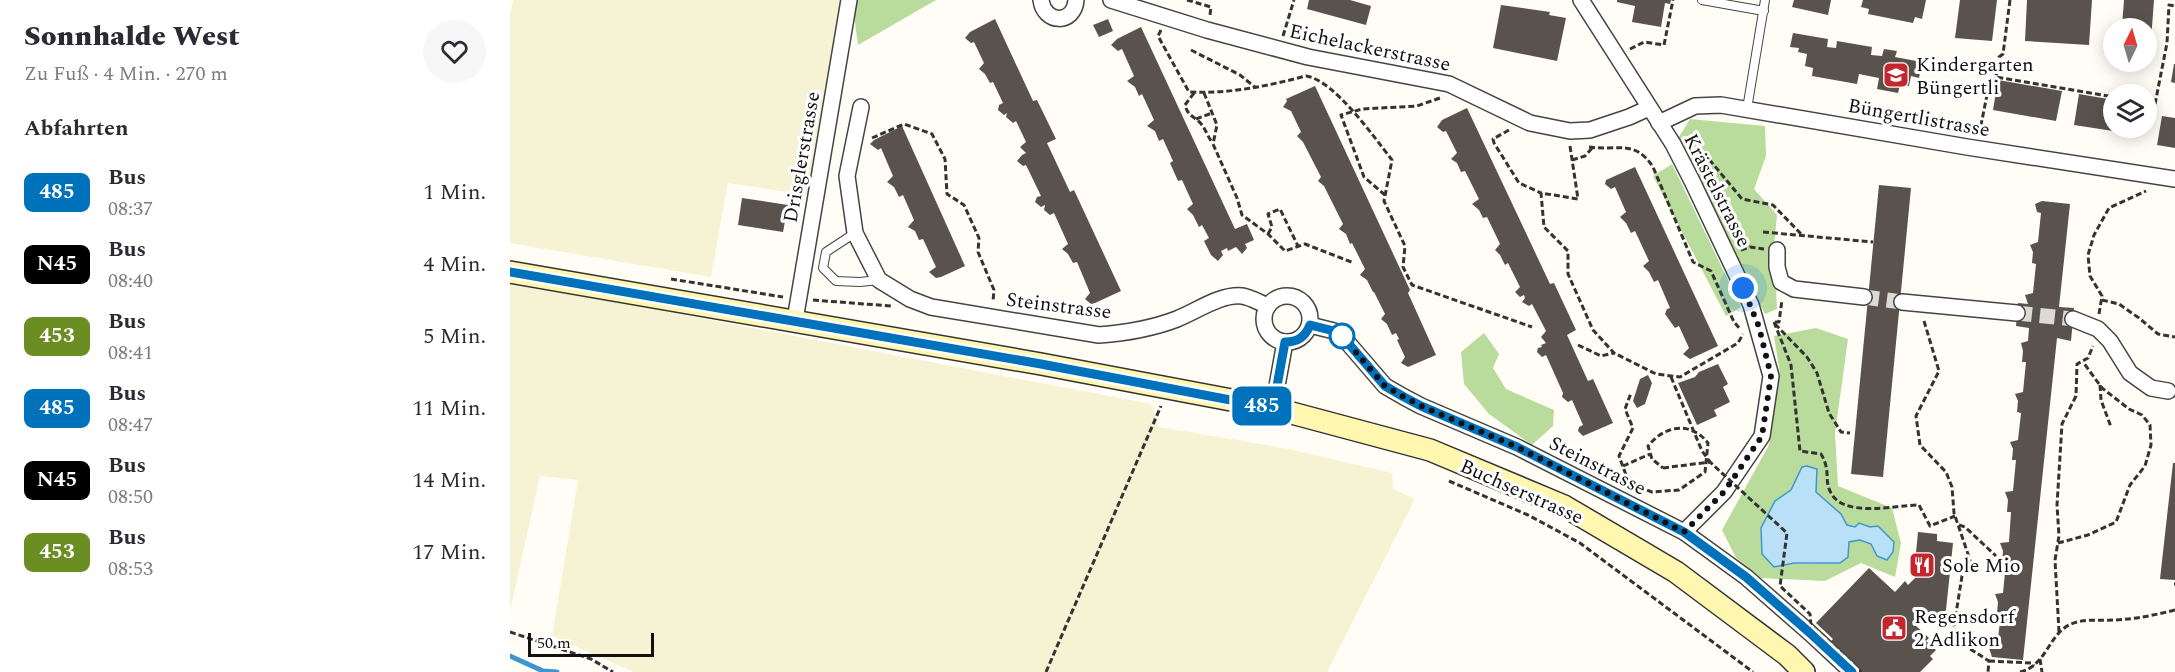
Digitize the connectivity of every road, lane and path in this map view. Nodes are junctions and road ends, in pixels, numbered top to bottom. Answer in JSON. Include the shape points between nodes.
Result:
{"nodes":[{"id":1,"x":849,"y":0,"type":"edge"},
{"id":2,"x":1041,"y":0,"type":"edge"},
{"id":3,"x":1076,"y":0,"type":"edge"},
{"id":4,"x":1111,"y":0,"type":"edge"},
{"id":5,"x":1294,"y":0,"type":"edge"},
{"id":6,"x":1581,"y":0,"type":"edge"},
{"id":7,"x":1673,"y":0,"type":"edge"},
{"id":8,"x":1702,"y":0,"type":"edge"},
{"id":9,"x":1765,"y":0,"type":"edge"},
{"id":10,"x":2010,"y":0,"type":"edge"},
{"id":11,"x":2175,"y":6,"type":"edge"},
{"id":12,"x":1764,"y":11,"type":"junction"},
{"id":13,"x":1167,"y":18,"type":"junction"},
{"id":14,"x":1280,"y":49,"type":"junction"},
{"id":15,"x":1191,"y":50,"type":"dead end"},
{"id":16,"x":1618,"y":56,"type":"junction"},
{"id":17,"x":1996,"y":77,"type":"junction"},
{"id":18,"x":1257,"y":88,"type":"junction"},
{"id":19,"x":1457,"y":88,"type":"junction"},
{"id":20,"x":1194,"y":93,"type":"junction"},
{"id":21,"x":1204,"y":93,"type":"junction"},
{"id":22,"x":2157,"y":94,"type":"edge"},
{"id":23,"x":2103,"y":95,"type":"edge"},
{"id":24,"x":861,"y":107,"type":"dead end"},
{"id":25,"x":1649,"y":108,"type":"junction"},
{"id":26,"x":1747,"y":109,"type":"junction"},
{"id":27,"x":1354,"y":112,"type":"junction"},
{"id":28,"x":1212,"y":113,"type":"junction"},
{"id":29,"x":1519,"y":119,"type":"junction"},
{"id":30,"x":1194,"y":120,"type":"junction"},
{"id":31,"x":1659,"y":123,"type":"junction"},
{"id":32,"x":1570,"y":137,"type":"junction"},
{"id":33,"x":1213,"y":144,"type":"junction"},
{"id":34,"x":853,"y":145,"type":"junction"},
{"id":35,"x":1593,"y":147,"type":"junction"},
{"id":36,"x":1674,"y":147,"type":"junction"},
{"id":37,"x":1977,"y":148,"type":"junction"},
{"id":38,"x":1572,"y":160,"type":"junction"},
{"id":39,"x":2157,"y":177,"type":"junction"},
{"id":40,"x":2175,"y":179,"type":"edge"},
{"id":41,"x":1541,"y":193,"type":"junction"},
{"id":42,"x":1385,"y":195,"type":"junction"},
{"id":43,"x":1763,"y":232,"type":"dead end"},
{"id":44,"x":855,"y":234,"type":"junction"},
{"id":45,"x":1268,"y":234,"type":"junction"},
{"id":46,"x":1802,"y":235,"type":"junction"},
{"id":47,"x":1873,"y":242,"type":"dead end"},
{"id":48,"x":1298,"y":246,"type":"junction"},
{"id":49,"x":1777,"y":250,"type":"joint"},
{"id":50,"x":1727,"y":253,"type":"junction"},
{"id":51,"x":1354,"y":263,"type":"dead end"},
{"id":52,"x":510,"y":272,"type":"edge"},
{"id":53,"x":660,"y":277,"type":"dead end"},
{"id":54,"x":879,"y":280,"type":"junction"},
{"id":55,"x":1864,"y":297,"type":"tunnel mouth"},
{"id":56,"x":799,"y":299,"type":"junction"},
{"id":57,"x":2102,"y":300,"type":"junction"},
{"id":58,"x":1782,"y":302,"type":"dead end"},
{"id":59,"x":1902,"y":302,"type":"tunnel mouth"},
{"id":60,"x":900,"y":306,"type":"dead end"},
{"id":61,"x":1268,"y":306,"type":"junction"},
{"id":62,"x":992,"y":307,"type":"dead end"},
{"id":63,"x":2017,"y":313,"type":"tunnel mouth"},
{"id":64,"x":1923,"y":319,"type":"dead end"},
{"id":65,"x":2073,"y":319,"type":"tunnel mouth"},
{"id":66,"x":795,"y":320,"type":"junction"},
{"id":67,"x":1779,"y":322,"type":"dead end"},
{"id":68,"x":2098,"y":322,"type":"dead end"},
{"id":69,"x":1310,"y":325,"type":"junction"},
{"id":70,"x":1532,"y":327,"type":"dead end"},
{"id":71,"x":2175,"y":337,"type":"edge"},
{"id":72,"x":1285,"y":342,"type":"junction"},
{"id":73,"x":2094,"y":342,"type":"dead end"},
{"id":74,"x":1578,"y":345,"type":"dead end"},
{"id":75,"x":1614,"y":353,"type":"junction"},
{"id":76,"x":2083,"y":362,"type":"junction"},
{"id":77,"x":1671,"y":377,"type":"junction"},
{"id":78,"x":2100,"y":386,"type":"junction"},
{"id":79,"x":2168,"y":391,"type":"dead end"},
{"id":80,"x":1631,"y":393,"type":"dead end"},
{"id":81,"x":1273,"y":408,"type":"junction"},
{"id":82,"x":1160,"y":409,"type":"dead end"},
{"id":83,"x":2111,"y":427,"type":"dead end"},
{"id":84,"x":1850,"y":433,"type":"dead end"},
{"id":85,"x":1650,"y":454,"type":"junction"},
{"id":86,"x":1710,"y":462,"type":"junction"},
{"id":87,"x":1623,"y":466,"type":"junction"},
{"id":88,"x":1449,"y":481,"type":"dead end"},
{"id":89,"x":1629,"y":483,"type":"junction"},
{"id":90,"x":1604,"y":491,"type":"junction"},
{"id":91,"x":1955,"y":516,"type":"junction"},
{"id":92,"x":1958,"y":525,"type":"junction"},
{"id":93,"x":1684,"y":532,"type":"junction"},
{"id":94,"x":2058,"y":543,"type":"junction"},
{"id":95,"x":1996,"y":556,"type":"dead end"},
{"id":96,"x":2175,"y":610,"type":"edge"},
{"id":97,"x":510,"y":632,"type":"edge"},
{"id":98,"x":2059,"y":632,"type":"junction"},
{"id":99,"x":2040,"y":659,"type":"junction"},
{"id":100,"x":1989,"y":661,"type":"junction"},
{"id":101,"x":2034,"y":666,"type":"junction"},
{"id":102,"x":613,"y":672,"type":"edge"},
{"id":103,"x":1046,"y":672,"type":"edge"},
{"id":104,"x":1753,"y":672,"type":"edge"},
{"id":105,"x":1804,"y":672,"type":"edge"},
{"id":106,"x":1852,"y":672,"type":"edge"},
{"id":107,"x":1861,"y":672,"type":"edge"},
{"id":108,"x":1988,"y":672,"type":"edge"},
{"id":109,"x":2020,"y":672,"type":"edge"},
{"id":110,"x":2042,"y":672,"type":"edge"}],
"edges":[{"from":1,"to":56,"type":"street","name":"Drisglerstrasse"},
{"from":2,"to":3,"type":"street","via":[[1045,12],[1060,19],[1070,14]]},
{"from":4,"to":13,"type":"street","name":"Eichelackerstrasse"},
{"from":5,"to":14,"type":"path"},
{"from":6,"to":16,"type":"street","name":"Krästelstrasse"},
{"from":7,"to":16,"type":"path","via":[[1664,45],[1644,42]]},
{"from":8,"to":12,"type":"lane"},
{"from":9,"to":12,"type":"lane"},
{"from":10,"to":17,"type":"path"},
{"from":11,"to":22,"type":"path","via":[[2169,5],[2167,43]]},
{"from":12,"to":26,"type":"lane"},
{"from":13,"to":14,"type":"street","name":"Eichelackerstrasse"},
{"from":13,"to":20,"type":"path","via":[[1158,36],[1189,92]]},
{"from":14,"to":19,"type":"street","name":"Eichelackerstrasse"},
{"from":15,"to":18,"type":"path"},
{"from":16,"to":25,"type":"street","name":"Krästelstrasse"},
{"from":17,"to":23,"type":"path"},
{"from":17,"to":37,"type":"path","via":[[1988,90]]},
{"from":18,"to":21,"type":"path"},
{"from":18,"to":27,"type":"path","via":[[1312,77]]},
{"from":19,"to":27,"type":"path","via":[[1446,97],[1417,106]]},
{"from":19,"to":29,"type":"street","name":"Eichelackerstrasse"},
{"from":20,"to":21,"type":"path"},
{"from":20,"to":30,"type":"path","via":[[1185,105]]},
{"from":21,"to":28,"type":"path"},
{"from":24,"to":34,"type":"street"},
{"from":25,"to":31,"type":"street","name":"Krästelstrasse"},
{"from":25,"to":32,"type":"street","name":"Eichelackerstrasse"},
{"from":26,"to":31,"type":"street","name":"Büngertlistrasse","via":[[1695,106]]},
{"from":26,"to":37,"type":"street","name":"Büngertlistrasse"},
{"from":27,"to":42,"type":"path","via":[[1392,160]]},
{"from":27,"to":42,"type":"path","via":[[1341,115],[1364,177]]},
{"from":28,"to":30,"type":"path"},
{"from":28,"to":33,"type":"path","via":[[1217,124]]},
{"from":29,"to":32,"type":"street","name":"Eichelackerstrasse"},
{"from":29,"to":41,"type":"path","via":[[1515,127],[1493,139],[1494,143],[1519,183]]},
{"from":30,"to":33,"type":"path","via":[[1201,123]]},
{"from":31,"to":36,"type":"street","name":"Krästelstrasse"},
{"from":32,"to":35,"type":"path"},
{"from":32,"to":38,"type":"path"},
{"from":33,"to":45,"type":"path","via":[[1242,215]]},
{"from":34,"to":44,"type":"street","via":[[847,176]]},
{"from":34,"to":62,"type":"path","via":[[904,124],[932,134],[945,159],[946,194],[964,205],[980,238],[978,252],[994,290]]},
{"from":35,"to":38,"type":"path","via":[[1585,156]]},
{"from":35,"to":77,"type":"path","via":[[1634,149],[1645,155],[1693,262],[1711,271],[1734,322],[1744,333],[1738,343],[1694,370]]},
{"from":36,"to":46,"type":"path","via":[[1699,147],[1742,199],[1773,204]]},
{"from":36,"to":50,"type":"street","name":"Krästelstrasse"},
{"from":37,"to":39,"type":"street","name":"Büngertlistrasse"},
{"from":38,"to":41,"type":"path","via":[[1578,199]]},
{"from":39,"to":40,"type":"street","name":"Büngertlistrasse"},
{"from":39,"to":57,"type":"path","via":[[2145,192],[2109,208],[2094,235],[2088,255],[2090,276]]},
{"from":41,"to":75,"type":"path","via":[[1544,227],[1568,251],[1569,274],[1593,330]]},
{"from":42,"to":70,"type":"path","via":[[1384,201],[1405,246],[1403,267],[1412,285]]},
{"from":43,"to":46,"type":"path"},
{"from":44,"to":54,"type":"street"},
{"from":44,"to":54,"type":"lane","via":[[826,252],[822,268],[836,281]]},
{"from":45,"to":48,"type":"path","via":[[1285,251]]},
{"from":45,"to":48,"type":"path","via":[[1272,227],[1268,214],[1280,209]]},
{"from":46,"to":47,"type":"path"},
{"from":48,"to":51,"type":"path","via":[[1305,244]]},
{"from":49,"to":50,"type":"path","via":[[1750,247]]},
{"from":49,"to":55,"type":"street","via":[[1781,282],[1794,289]]},
{"from":50,"to":93,"type":"street","name":"Krästelstrasse","via":[[1751,305],[1771,376],[1762,436],[1724,492]]},
{"from":52,"to":66,"type":"main road","name":"Buchserstrasse"},
{"from":53,"to":56,"type":"path"},
{"from":54,"to":61,"type":"street","name":"Steinstrasse","via":[[931,307],[1099,335],[1151,328],[1220,299],[1243,296]]},
{"from":56,"to":60,"type":"path"},
{"from":56,"to":66,"type":"street","name":"Drisglerstrasse"},
{"from":57,"to":68,"type":"path"},
{"from":57,"to":71,"type":"path","via":[[2119,304],[2158,334]]},
{"from":58,"to":67,"type":"path"},
{"from":59,"to":63,"type":"street"},
{"from":61,"to":69,"type":"street","via":[[1281,297],[1297,298],[1308,309]]},
{"from":61,"to":72,"type":"street","via":[[1265,326],[1271,336]]},
{"from":64,"to":91,"type":"path","via":[[1939,371],[1916,416],[1920,445],[1946,472]]},
{"from":65,"to":79,"type":"street","via":[[2098,329],[2130,373],[2151,388]]},
{"from":66,"to":81,"type":"main road","name":"Buchserstrasse"},
{"from":69,"to":72,"type":"street","via":[[1301,338]]},
{"from":69,"to":90,"type":"street","name":"Steinstrasse","via":[[1342,336],[1385,386],[1404,397]]},
{"from":72,"to":81,"type":"street"},
{"from":73,"to":76,"type":"path"},
{"from":74,"to":75,"type":"path","via":[[1601,356]]},
{"from":75,"to":77,"type":"path","via":[[1656,374]]},
{"from":76,"to":78,"type":"path"},
{"from":76,"to":94,"type":"path","via":[[2077,364],[2076,396],[2062,424]]},
{"from":77,"to":86,"type":"path","bridge":true,"via":[[1701,451]]},
{"from":78,"to":83,"type":"path"},
{"from":78,"to":94,"type":"path","via":[[2142,415],[2150,425],[2151,445],[2145,466],[2130,484],[2116,522]]},
{"from":80,"to":87,"type":"path","via":[[1625,409],[1633,428],[1619,456]]},
{"from":81,"to":105,"type":"main road","name":"Buchserstrasse","via":[[1430,450],[1564,506],[1676,572]]},
{"from":82,"to":103,"type":"path"},
{"from":84,"to":91,"type":"path","via":[[1841,432],[1829,413],[1817,373],[1807,357],[1774,322],[1791,365],[1800,451],[1821,454],[1828,465],[1831,494],[1857,508],[1919,506],[1930,526]]},
{"from":85,"to":86,"type":"path","bridge":true,"via":[[1664,468]]},
{"from":85,"to":87,"type":"path"},
{"from":85,"to":89,"type":"path","via":[[1648,446],[1669,428],[1702,435],[1708,442],[1705,472],[1679,490],[1652,492]]},
{"from":86,"to":107,"type":"path","bridge":true,"via":[[1786,533],[1780,586],[1810,615],[1811,626]]},
{"from":87,"to":89,"type":"path"},
{"from":88,"to":104,"type":"path","via":[[1528,515],[1580,543]]},
{"from":89,"to":90,"type":"path","via":[[1617,478]]},
{"from":90,"to":93,"type":"street","name":"Steinstrasse"},
{"from":91,"to":92,"type":"path"},
{"from":92,"to":95,"type":"path"},
{"from":92,"to":100,"type":"path","via":[[1970,560],[1962,576],[1954,626],[1958,641]]},
{"from":93,"to":106,"type":"street","name":"Steinstrasse","via":[[1746,577]]},
{"from":94,"to":98,"type":"path","via":[[2055,560]]},
{"from":96,"to":98,"type":"path","via":[[2071,623]]},
{"from":97,"to":102,"type":"path","via":[[591,659]]},
{"from":98,"to":99,"type":"path"},
{"from":99,"to":101,"type":"path"},
{"from":99,"to":110,"type":"path"},
{"from":100,"to":101,"type":"path"},
{"from":100,"to":108,"type":"path"},
{"from":101,"to":109,"type":"path"}]}
